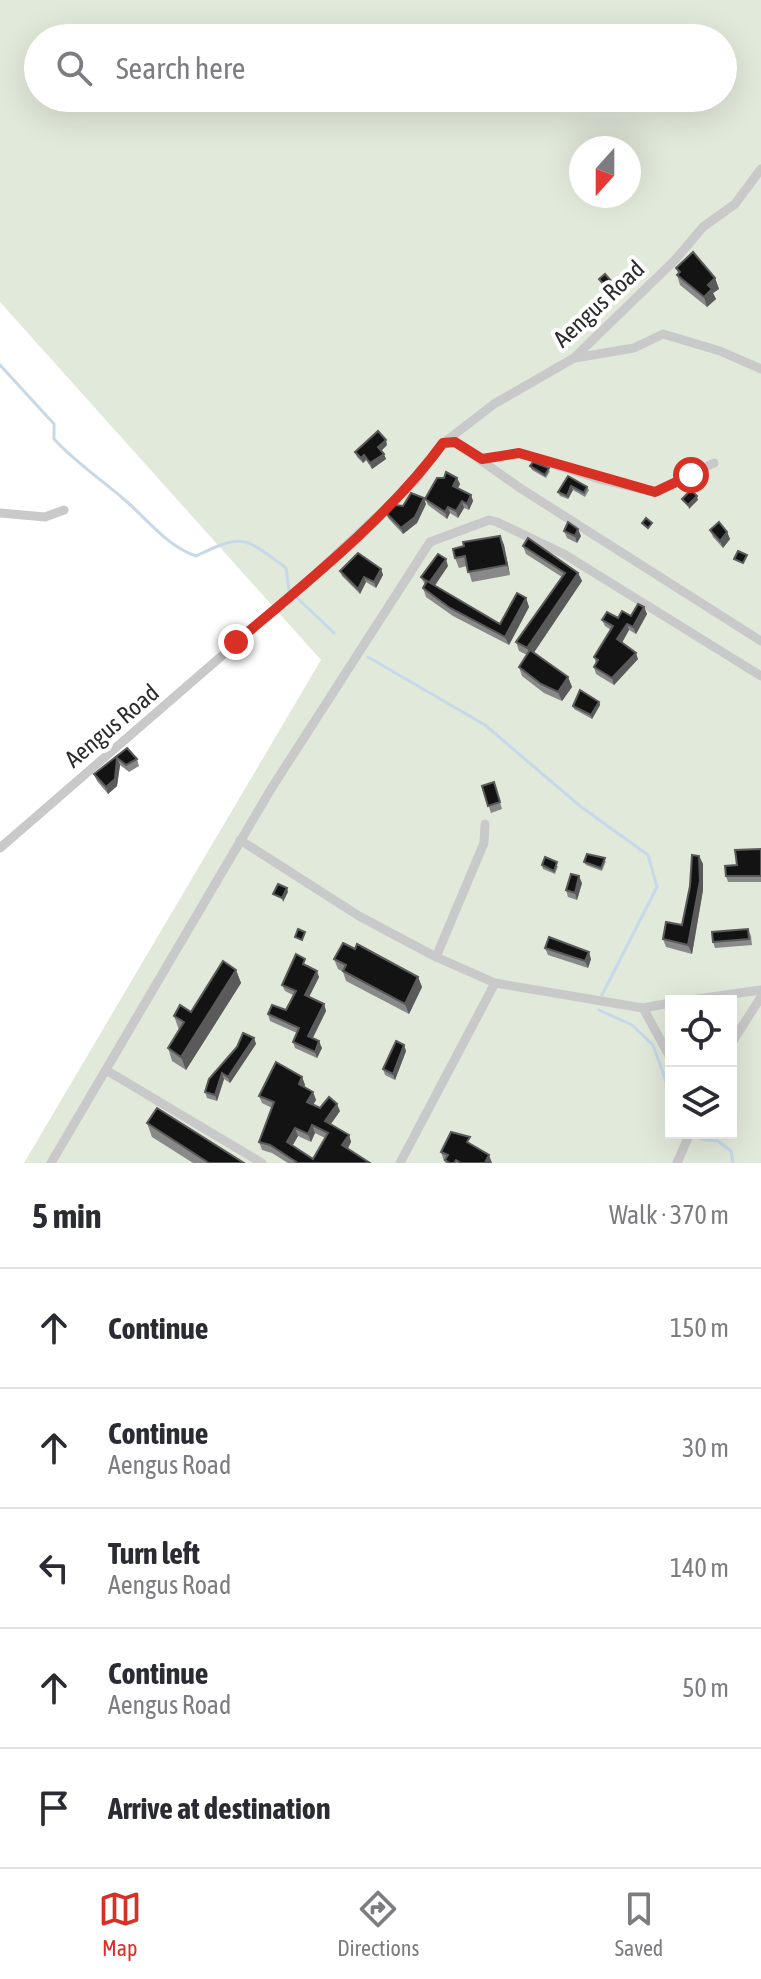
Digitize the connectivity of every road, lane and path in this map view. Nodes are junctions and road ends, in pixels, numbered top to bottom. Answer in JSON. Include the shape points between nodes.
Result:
{"nodes":[{"id":1,"x":761,"y":169,"type":"edge"},
{"id":2,"x":574,"y":358,"type":"junction"},
{"id":3,"x":761,"y":369,"type":"edge"},
{"id":4,"x":443,"y":443,"type":"junction"},
{"id":5,"x":482,"y":459,"type":"junction"},
{"id":6,"x":714,"y":463,"type":"dead end"},
{"id":7,"x":64,"y":510,"type":"dead end"},
{"id":8,"x":0,"y":513,"type":"edge"},
{"id":9,"x":761,"y":641,"type":"edge"},
{"id":10,"x":761,"y":676,"type":"edge"},
{"id":11,"x":485,"y":824,"type":"dead end"},
{"id":12,"x":240,"y":840,"type":"junction"},
{"id":13,"x":0,"y":848,"type":"edge"},
{"id":14,"x":436,"y":957,"type":"junction"},
{"id":15,"x":495,"y":983,"type":"junction"},
{"id":16,"x":761,"y":990,"type":"edge"},
{"id":17,"x":726,"y":995,"type":"edge"},
{"id":18,"x":761,"y":997,"type":"edge"},
{"id":19,"x":665,"y":1004,"type":"edge"},
{"id":20,"x":643,"y":1008,"type":"junction"},
{"id":21,"x":737,"y":1035,"type":"edge"},
{"id":22,"x":665,"y":1048,"type":"edge"},
{"id":23,"x":106,"y":1070,"type":"junction"},
{"id":24,"x":687,"y":1139,"type":"edge"},
{"id":25,"x":51,"y":1163,"type":"edge"},
{"id":26,"x":262,"y":1163,"type":"edge"},
{"id":27,"x":400,"y":1163,"type":"edge"},
{"id":28,"x":677,"y":1163,"type":"edge"}],
"edges":[{"from":1,"to":2,"type":"street","name":"Aengus Road","via":[[735,204],[703,227]]},
{"from":2,"to":3,"type":"street","via":[[634,348],[663,334]]},
{"from":2,"to":4,"type":"street","name":"Aengus Road","via":[[494,404]]},
{"from":4,"to":5,"type":"street","via":[[455,442]]},
{"from":4,"to":13,"type":"street","name":"Aengus Road","via":[[415,481],[285,601]]},
{"from":5,"to":6,"type":"street","via":[[519,453],[655,492]]},
{"from":5,"to":9,"type":"street"},
{"from":7,"to":8,"type":"street","via":[[45,517]]},
{"from":10,"to":12,"type":"street","via":[[564,554],[497,522],[462,528],[430,542]]},
{"from":11,"to":14,"type":"street","via":[[484,843]]},
{"from":12,"to":14,"type":"street","via":[[359,916]]},
{"from":12,"to":23,"type":"street"},
{"from":14,"to":15,"type":"street"},
{"from":15,"to":20,"type":"street"},
{"from":15,"to":27,"type":"street"},
{"from":16,"to":17,"type":"street"},
{"from":18,"to":21,"type":"street"},
{"from":19,"to":20,"type":"street"},
{"from":20,"to":22,"type":"street"},
{"from":23,"to":25,"type":"street"},
{"from":23,"to":26,"type":"street"},
{"from":24,"to":28,"type":"street"}]}
